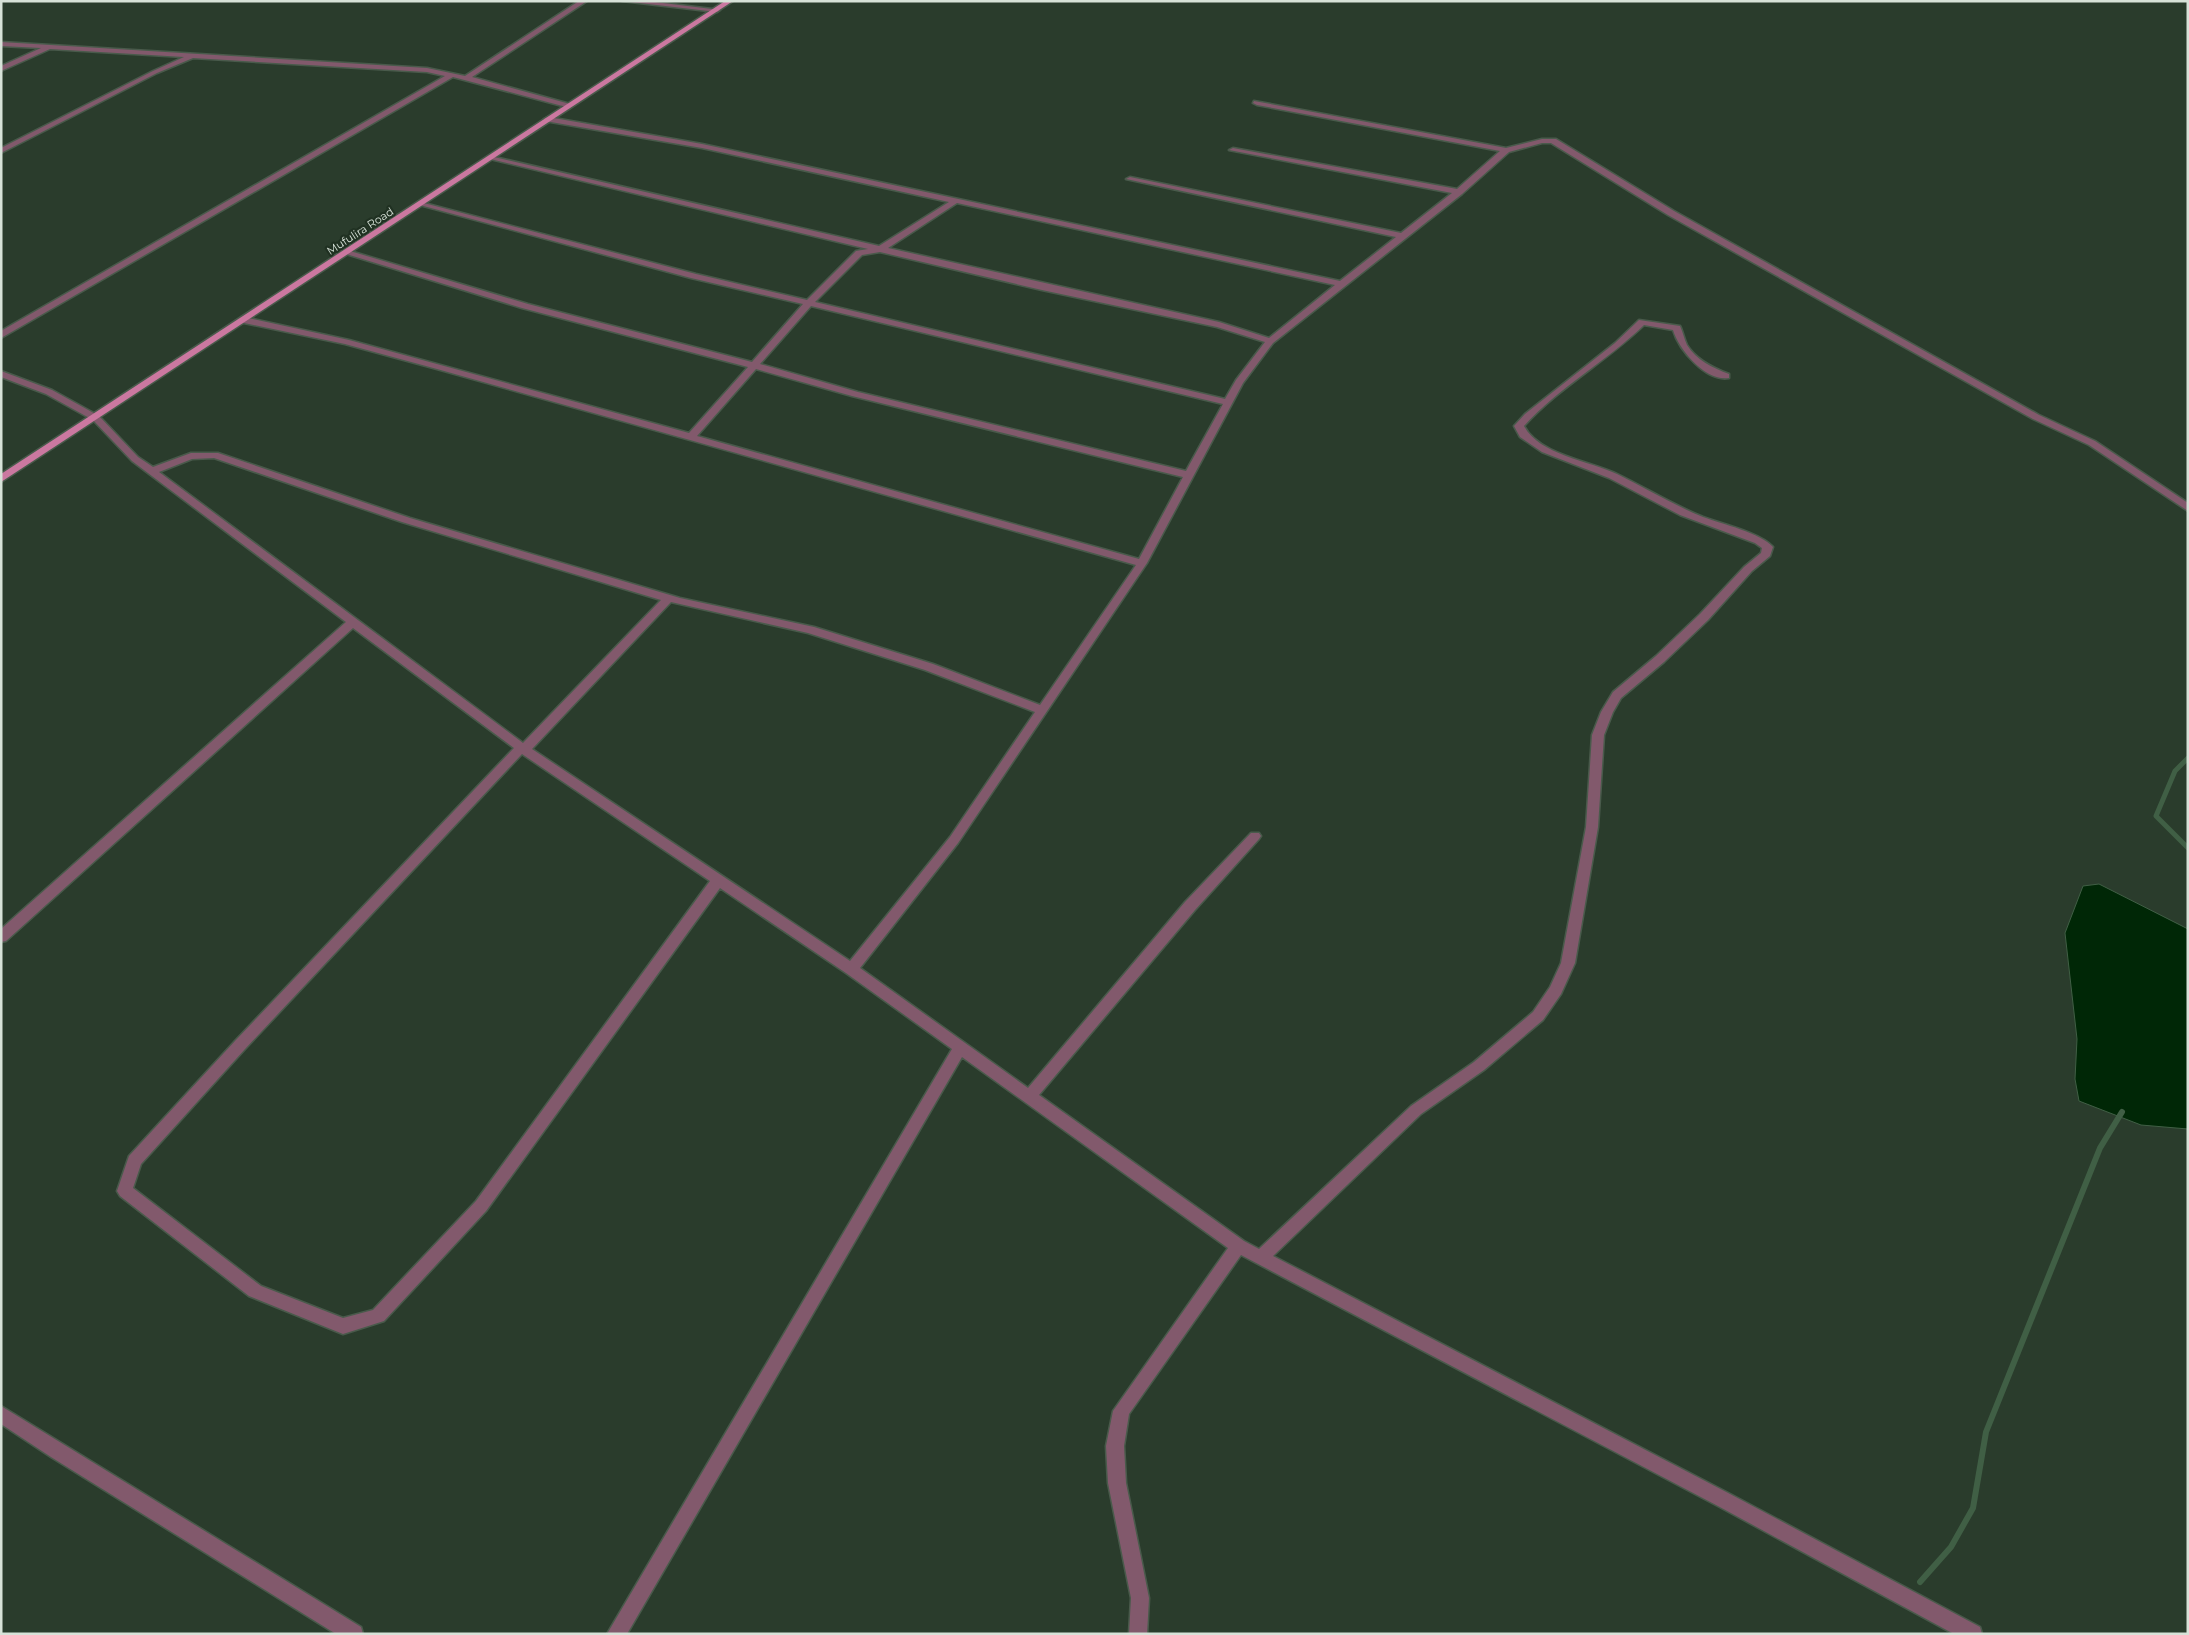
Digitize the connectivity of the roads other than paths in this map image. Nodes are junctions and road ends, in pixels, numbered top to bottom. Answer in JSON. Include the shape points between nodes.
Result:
{"nodes":[{"id":1,"x":584,"y":1,"type":"edge"},
{"id":2,"x":626,"y":1,"type":"edge"},
{"id":3,"x":730,"y":1,"type":"edge"},
{"id":4,"x":717,"y":10,"type":"junction"},
{"id":5,"x":1,"y":44,"type":"edge"},
{"id":6,"x":49,"y":47,"type":"junction"},
{"id":7,"x":192,"y":56,"type":"junction"},
{"id":8,"x":1,"y":69,"type":"edge"},
{"id":9,"x":452,"y":75,"type":"junction"},
{"id":10,"x":466,"y":78,"type":"junction"},
{"id":11,"x":1257,"y":103,"type":"dead end"},
{"id":12,"x":567,"y":106,"type":"junction"},
{"id":13,"x":548,"y":119,"type":"junction"},
{"id":14,"x":1232,"y":150,"type":"dead end"},
{"id":15,"x":1506,"y":150,"type":"junction"},
{"id":16,"x":1,"y":151,"type":"edge"},
{"id":17,"x":490,"y":158,"type":"junction"},
{"id":18,"x":1130,"y":179,"type":"dead end"},
{"id":19,"x":1459,"y":192,"type":"junction"},
{"id":20,"x":954,"y":202,"type":"junction"},
{"id":21,"x":420,"y":204,"type":"junction"},
{"id":22,"x":1402,"y":236,"type":"junction"},
{"id":23,"x":881,"y":249,"type":"junction"},
{"id":24,"x":347,"y":253,"type":"junction"},
{"id":25,"x":1342,"y":284,"type":"junction"},
{"id":26,"x":809,"y":303,"type":"junction"},
{"id":27,"x":244,"y":320,"type":"junction"},
{"id":28,"x":1,"y":335,"type":"edge"},
{"id":29,"x":1270,"y":341,"type":"junction"},
{"id":30,"x":755,"y":365,"type":"junction"},
{"id":31,"x":1,"y":374,"type":"edge"},
{"id":32,"x":1726,"y":376,"type":"dead end"},
{"id":33,"x":1228,"y":402,"type":"junction"},
{"id":34,"x":96,"y":418,"type":"junction"},
{"id":35,"x":691,"y":436,"type":"junction"},
{"id":36,"x":152,"y":471,"type":"junction"},
{"id":37,"x":1189,"y":475,"type":"junction"},
{"id":38,"x":1,"y":479,"type":"edge"},
{"id":39,"x":2188,"y":508,"type":"edge"},
{"id":40,"x":1142,"y":563,"type":"junction"},
{"id":41,"x":669,"y":598,"type":"junction"},
{"id":42,"x":353,"y":622,"type":"junction"},
{"id":43,"x":1042,"y":710,"type":"junction"},
{"id":44,"x":523,"y":749,"type":"junction"},
{"id":45,"x":1255,"y":836,"type":"dead end"},
{"id":46,"x":718,"y":880,"type":"junction"},
{"id":47,"x":1,"y":937,"type":"edge"},
{"id":48,"x":851,"y":969,"type":"junction"},
{"id":49,"x":960,"y":1048,"type":"junction"},
{"id":50,"x":1029,"y":1096,"type":"junction"},
{"id":51,"x":1238,"y":1246,"type":"junction"},
{"id":52,"x":1261,"y":1257,"type":"junction"},
{"id":53,"x":1,"y":1414,"type":"edge"},
{"id":54,"x":354,"y":1634,"type":"edge"},
{"id":55,"x":616,"y":1634,"type":"edge"},
{"id":56,"x":1138,"y":1634,"type":"edge"},
{"id":57,"x":1973,"y":1634,"type":"edge"}],
"edges":[{"from":1,"to":10,"type":"street"},
{"from":2,"to":4,"type":"street"},
{"from":3,"to":4,"type":"main road","name":"Mufulira Road"},
{"from":4,"to":12,"type":"main road","name":"Mufulira Road"},
{"from":5,"to":6,"type":"street"},
{"from":6,"to":7,"type":"street"},
{"from":6,"to":8,"type":"street"},
{"from":7,"to":9,"type":"street","via":[[427,70]]},
{"from":7,"to":16,"type":"street"},
{"from":9,"to":10,"type":"street"},
{"from":9,"to":28,"type":"street"},
{"from":10,"to":12,"type":"street"},
{"from":11,"to":15,"type":"street"},
{"from":12,"to":13,"type":"main road","name":"Mufulira Road"},
{"from":13,"to":17,"type":"main road","name":"Mufulira Road"},
{"from":13,"to":20,"type":"street","via":[[702,146]]},
{"from":14,"to":19,"type":"street"},
{"from":15,"to":19,"type":"street"},
{"from":15,"to":39,"type":"street","via":[[1542,140],[1553,141],[1671,213],[2036,417],[2092,443]]},
{"from":17,"to":21,"type":"main road","name":"Mufulira Road"},
{"from":17,"to":23,"type":"street"},
{"from":18,"to":22,"type":"street"},
{"from":19,"to":22,"type":"street"},
{"from":20,"to":23,"type":"street"},
{"from":20,"to":25,"type":"street"},
{"from":21,"to":24,"type":"main road","name":"Mufulira Road"},
{"from":21,"to":26,"type":"street"},
{"from":22,"to":25,"type":"street"},
{"from":23,"to":26,"type":"street","via":[[859,253]]},
{"from":23,"to":29,"type":"street","via":[[1218,325]]},
{"from":24,"to":27,"type":"main road","name":"Mufulira Road"},
{"from":24,"to":30,"type":"street","via":[[525,306]]},
{"from":25,"to":29,"type":"street"},
{"from":26,"to":30,"type":"street"},
{"from":26,"to":33,"type":"street"},
{"from":27,"to":34,"type":"main road","name":"Mufulira Road"},
{"from":27,"to":35,"type":"street","via":[[346,342]]},
{"from":29,"to":33,"type":"street"},
{"from":30,"to":35,"type":"street"},
{"from":30,"to":37,"type":"street","via":[[855,394]]},
{"from":31,"to":34,"type":"street","via":[[49,392]]},
{"from":32,"to":52,"type":"street","via":[[1706,369],[1690,355],[1677,337],[1677,328],[1642,322],[1519,426],[1524,437],[1548,450],[1612,476],[1685,513],[1759,541],[1768,547],[1766,554],[1660,658],[1617,694],[1607,712],[1598,735],[1592,827],[1568,963],[1556,990],[1538,1016],[1479,1066],[1416,1110]]},
{"from":33,"to":37,"type":"street"},
{"from":34,"to":36,"type":"street"},
{"from":34,"to":38,"type":"main road","name":"Mufulira Road"},
{"from":35,"to":40,"type":"street"},
{"from":36,"to":41,"type":"street","via":[[191,456],[215,455],[406,520]]},
{"from":36,"to":42,"type":"street"},
{"from":37,"to":40,"type":"street"},
{"from":40,"to":43,"type":"street"},
{"from":41,"to":43,"type":"street","via":[[810,630],[929,667]]},
{"from":41,"to":44,"type":"street"},
{"from":42,"to":44,"type":"street"},
{"from":42,"to":47,"type":"street"},
{"from":43,"to":48,"type":"street","via":[[954,840]]},
{"from":44,"to":46,"type":"street"},
{"from":44,"to":46,"type":"street","via":[[134,1161],[125,1191],[255,1291],[343,1326],[378,1316],[481,1206]]},
{"from":45,"to":50,"type":"street","via":[[1190,906]]},
{"from":46,"to":48,"type":"street"},
{"from":48,"to":49,"type":"street"},
{"from":49,"to":50,"type":"street"},
{"from":49,"to":55,"type":"street"},
{"from":50,"to":51,"type":"street"},
{"from":51,"to":52,"type":"street"},
{"from":51,"to":56,"type":"street","via":[[1121,1411],[1114,1446],[1116,1483],[1140,1598]]},
{"from":52,"to":57,"type":"street"},
{"from":53,"to":54,"type":"street"}]}
